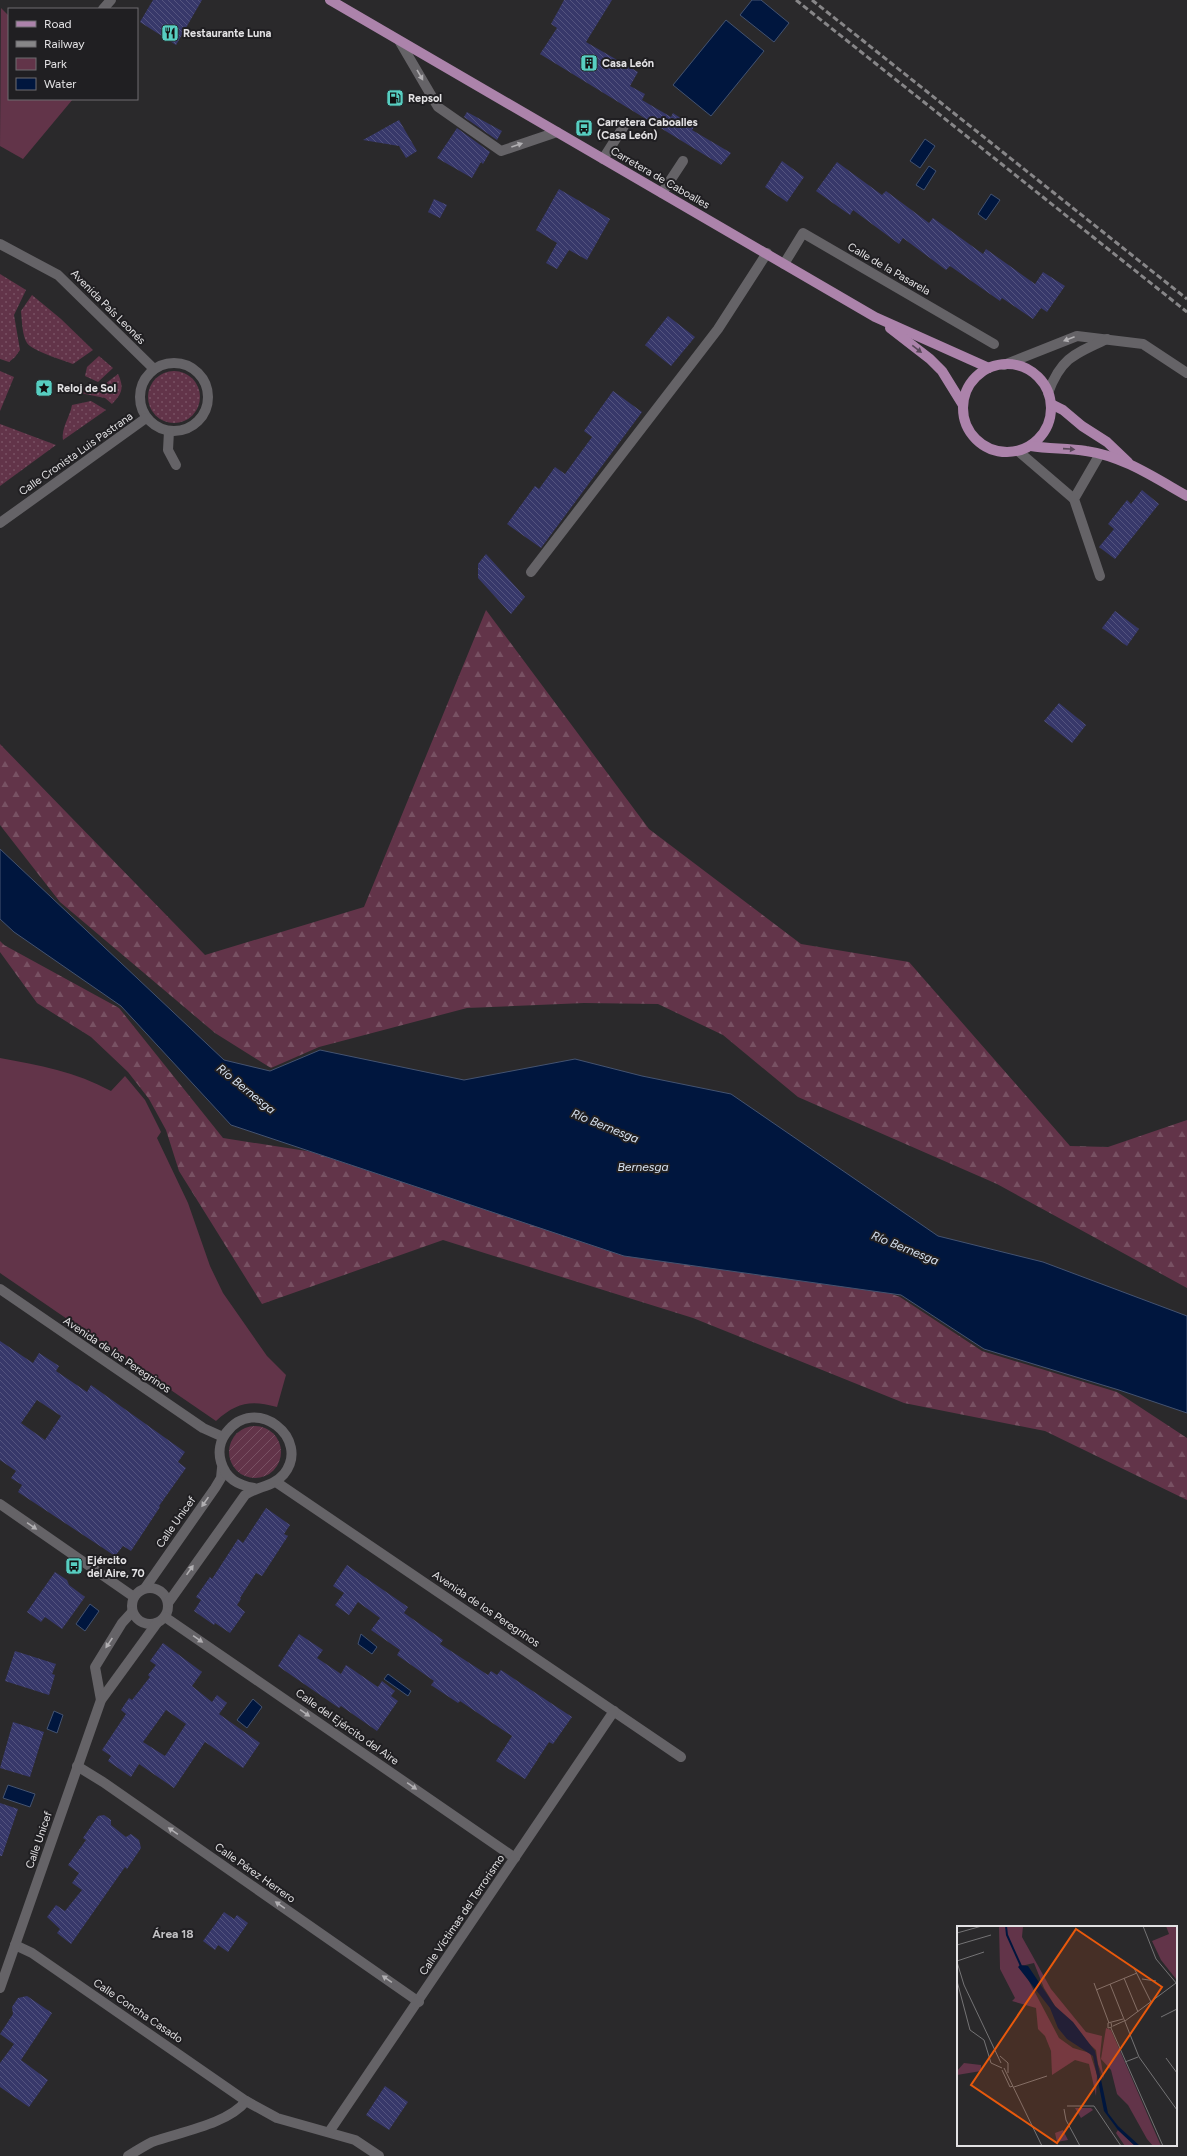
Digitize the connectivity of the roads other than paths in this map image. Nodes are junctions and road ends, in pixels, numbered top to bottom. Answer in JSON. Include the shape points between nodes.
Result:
{"nodes":[{"id":1,"x":111,"y":0,"type":"edge"},
{"id":2,"x":330,"y":0,"type":"edge"},
{"id":3,"x":104,"y":8,"type":"edge"},
{"id":4,"x":400,"y":42,"type":"junction"},
{"id":5,"x":624,"y":126,"type":"dead end"},
{"id":6,"x":557,"y":132,"type":"junction"},
{"id":7,"x":603,"y":159,"type":"junction"},
{"id":8,"x":683,"y":161,"type":"dead end"},
{"id":9,"x":662,"y":193,"type":"junction"},
{"id":10,"x":0,"y":244,"type":"edge"},
{"id":11,"x":767,"y":253,"type":"junction"},
{"id":12,"x":784,"y":264,"type":"junction"},
{"id":13,"x":875,"y":317,"type":"junction"},
{"id":14,"x":1107,"y":339,"type":"junction"},
{"id":15,"x":994,"y":344,"type":"dead end"},
{"id":16,"x":1004,"y":365,"type":"junction"},
{"id":17,"x":989,"y":368,"type":"junction"},
{"id":18,"x":154,"y":369,"type":"junction"},
{"id":19,"x":1187,"y":373,"type":"edge"},
{"id":20,"x":1048,"y":393,"type":"junction"},
{"id":21,"x":1051,"y":404,"type":"junction"},
{"id":22,"x":963,"y":405,"type":"junction"},
{"id":23,"x":146,"y":418,"type":"junction"},
{"id":24,"x":169,"y":431,"type":"junction"},
{"id":25,"x":1030,"y":446,"type":"junction"},
{"id":26,"x":1018,"y":451,"type":"junction"},
{"id":27,"x":1100,"y":454,"type":"junction"},
{"id":28,"x":176,"y":465,"type":"dead end"},
{"id":29,"x":1131,"y":465,"type":"junction"},
{"id":30,"x":1187,"y":496,"type":"edge"},
{"id":31,"x":1074,"y":498,"type":"junction"},
{"id":32,"x":0,"y":523,"type":"edge"},
{"id":33,"x":531,"y":572,"type":"dead end"},
{"id":34,"x":1100,"y":576,"type":"dead end"},
{"id":35,"x":0,"y":1289,"type":"edge"},
{"id":36,"x":223,"y":1437,"type":"junction"},
{"id":37,"x":222,"y":1468,"type":"junction"},
{"id":38,"x":276,"y":1482,"type":"junction"},
{"id":39,"x":254,"y":1488,"type":"junction"},
{"id":40,"x":0,"y":1504,"type":"edge"},
{"id":41,"x":145,"y":1588,"type":"junction"},
{"id":42,"x":134,"y":1597,"type":"junction"},
{"id":43,"x":168,"y":1603,"type":"junction"},
{"id":44,"x":132,"y":1612,"type":"junction"},
{"id":45,"x":165,"y":1617,"type":"junction"},
{"id":46,"x":157,"y":1623,"type":"junction"},
{"id":47,"x":101,"y":1700,"type":"junction"},
{"id":48,"x":614,"y":1711,"type":"junction"},
{"id":49,"x":681,"y":1757,"type":"dead end"},
{"id":50,"x":77,"y":1766,"type":"junction"},
{"id":51,"x":515,"y":1858,"type":"junction"},
{"id":52,"x":15,"y":1945,"type":"junction"},
{"id":53,"x":0,"y":1988,"type":"edge"},
{"id":54,"x":419,"y":2002,"type":"junction"},
{"id":55,"x":246,"y":2101,"type":"junction"},
{"id":56,"x":329,"y":2132,"type":"junction"},
{"id":57,"x":128,"y":2156,"type":"edge"},
{"id":58,"x":378,"y":2156,"type":"edge"}],
"edges":[{"from":1,"to":3,"type":"street"},
{"from":2,"to":4,"type":"main road","name":"Carretera de Caboalles"},
{"from":4,"to":6,"type":"main road","name":"Carretera de Caboalles"},
{"from":4,"to":6,"type":"street","one_way":true,"via":[[438,107],[501,151]]},
{"from":5,"to":7,"type":"street"},
{"from":6,"to":7,"type":"main road","name":"Carretera de Caboalles"},
{"from":7,"to":9,"type":"main road","name":"Carretera de Caboalles"},
{"from":8,"to":9,"type":"street"},
{"from":9,"to":11,"type":"main road","name":"Carretera de Caboalles"},
{"from":10,"to":18,"type":"street","name":"Avenida País Leonés","via":[[58,275]]},
{"from":11,"to":12,"type":"main road","name":"Carretera de Caboalles"},
{"from":11,"to":33,"type":"street","via":[[718,329]]},
{"from":12,"to":13,"type":"main road","name":"Carretera de Caboalles"},
{"from":12,"to":15,"type":"street","name":"Calle de la Pasarela","via":[[803,233]]},
{"from":13,"to":17,"type":"main road","name":"Carretera de Caboalles"},
{"from":13,"to":22,"type":"main road","name":"Carretera de Caboalles","one_way":true,"via":[[930,359],[942,371]]},
{"from":14,"to":16,"type":"street","one_way":true,"via":[[1077,336]]},
{"from":14,"to":19,"type":"street","via":[[1143,344]]},
{"from":14,"to":20,"type":"street","via":[[1063,363]]},
{"from":16,"to":17,"type":"main road"},
{"from":16,"to":20,"type":"main road","via":[[1023,367],[1031,372],[1039,378]]},
{"from":17,"to":22,"type":"main road","via":[[968,389]]},
{"from":18,"to":23,"type":"street","via":[[145,379],[140,392],[140,406]]},
{"from":18,"to":24,"type":"street","via":[[165,364],[182,365],[198,373],[205,383],[207,401],[201,417],[192,426]]},
{"from":20,"to":21,"type":"main road"},
{"from":21,"to":25,"type":"main road","via":[[1050,418],[1045,431]]},
{"from":21,"to":29,"type":"main road","via":[[1107,442]]},
{"from":22,"to":26,"type":"main road","via":[[968,429],[976,439],[998,452]]},
{"from":23,"to":24,"type":"street","via":[[157,427]]},
{"from":23,"to":32,"type":"street","name":"Calle Cronista Luis Pastrana"},
{"from":24,"to":28,"type":"street","via":[[168,450]]},
{"from":25,"to":26,"type":"main road"},
{"from":25,"to":27,"type":"main road","one_way":true},
{"from":26,"to":31,"type":"street"},
{"from":27,"to":29,"type":"main road"},
{"from":27,"to":31,"type":"street"},
{"from":29,"to":30,"type":"main road"},
{"from":31,"to":34,"type":"street"},
{"from":35,"to":36,"type":"street","name":"Avenida de los Peregrinos","via":[[203,1428]]},
{"from":36,"to":37,"type":"street","via":[[219,1458]]},
{"from":36,"to":38,"type":"street","via":[[241,1420],[254,1417],[267,1419],[278,1425],[286,1435],[290,1460],[285,1472]]},
{"from":37,"to":39,"type":"street","via":[[241,1486]]},
{"from":37,"to":41,"type":"street","name":"Calle Unicef","one_way":true,"via":[[215,1488]]},
{"from":38,"to":39,"type":"street","via":[[266,1487]]},
{"from":38,"to":48,"type":"street","name":"Avenida de los Peregrinos"},
{"from":43,"to":39,"type":"street","one_way":true,"via":[[238,1503]]},
{"from":40,"to":42,"type":"street","one_way":true},
{"from":41,"to":42,"type":"street"},
{"from":41,"to":43,"type":"street","via":[[157,1589],[166,1596]]},
{"from":42,"to":44,"type":"street"},
{"from":43,"to":45,"type":"street"},
{"from":44,"to":46,"type":"street","via":[[140,1621],[150,1625]]},
{"from":44,"to":47,"type":"street","one_way":true,"via":[[122,1623],[95,1667]]},
{"from":45,"to":46,"type":"street"},
{"from":45,"to":51,"type":"street","name":"Calle del Ejército del Aire","one_way":true},
{"from":46,"to":47,"type":"street","name":"Calle Unicef"},
{"from":47,"to":50,"type":"street","name":"Calle Unicef"},
{"from":48,"to":49,"type":"street","name":"Avenida de los Peregrinos"},
{"from":48,"to":51,"type":"street","name":"Calle Víctimas del Terrorismo"},
{"from":50,"to":52,"type":"street","name":"Calle Unicef"},
{"from":54,"to":50,"type":"street","name":"Calle Pérez Herrero","one_way":true},
{"from":51,"to":54,"type":"street","name":"Calle Víctimas del Terrorismo"},
{"from":52,"to":53,"type":"street","name":"Calle Unicef"},
{"from":52,"to":55,"type":"street","name":"Calle Concha Casado","via":[[32,1953]]},
{"from":54,"to":56,"type":"street","name":"Calle Víctimas del Terrorismo"},
{"from":55,"to":56,"type":"street","name":"Calle Concha Casado","via":[[277,2118]]},
{"from":55,"to":57,"type":"street","via":[[240,2109],[226,2118],[150,2143]]},
{"from":56,"to":58,"type":"street","name":"Calle Concha Casado","via":[[355,2140]]}]}
